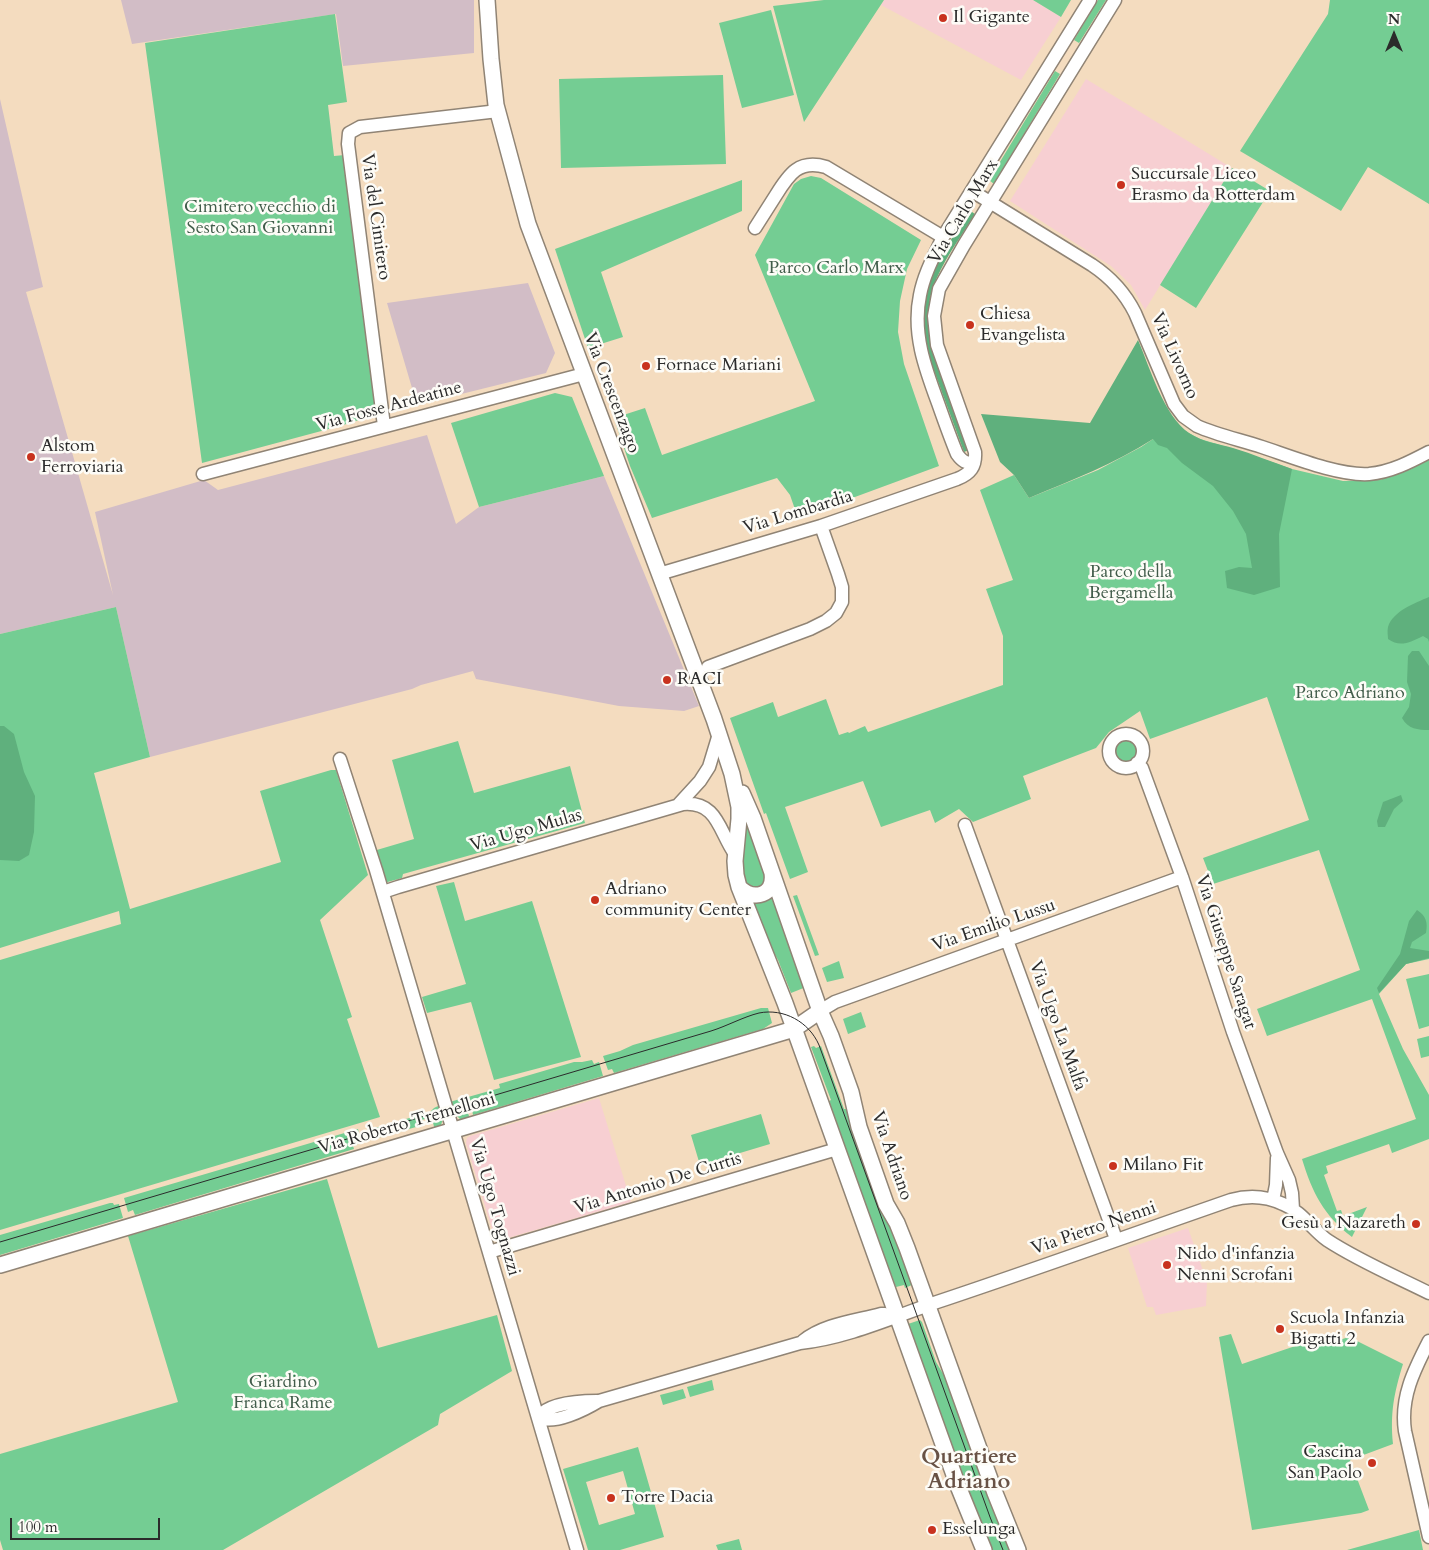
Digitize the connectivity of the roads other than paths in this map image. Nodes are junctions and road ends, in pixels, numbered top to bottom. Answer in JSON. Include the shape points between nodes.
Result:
{"nodes":[{"id":1,"x":487,"y":0,"type":"edge"},
{"id":2,"x":1090,"y":0,"type":"edge"},
{"id":3,"x":1115,"y":0,"type":"edge"},
{"id":4,"x":498,"y":111,"type":"junction"},
{"id":5,"x":972,"y":192,"type":"junction"},
{"id":6,"x":990,"y":202,"type":"junction"},
{"id":7,"x":754,"y":228,"type":"dead end"},
{"id":8,"x":943,"y":237,"type":"junction"},
{"id":9,"x":584,"y":374,"type":"junction"},
{"id":10,"x":384,"y":426,"type":"junction"},
{"id":11,"x":1429,"y":452,"type":"edge"},
{"id":12,"x":964,"y":458,"type":"junction"},
{"id":13,"x":203,"y":474,"type":"dead end"},
{"id":14,"x":945,"y":482,"type":"junction"},
{"id":15,"x":821,"y":526,"type":"junction"},
{"id":16,"x":660,"y":574,"type":"junction"},
{"id":17,"x":708,"y":667,"type":"dead end"},
{"id":18,"x":719,"y":734,"type":"junction"},
{"id":19,"x":340,"y":759,"type":"dead end"},
{"id":20,"x":1137,"y":763,"type":"dead end"},
{"id":21,"x":732,"y":774,"type":"junction"},
{"id":22,"x":678,"y":805,"type":"junction"},
{"id":23,"x":965,"y":825,"type":"dead end"},
{"id":24,"x":735,"y":854,"type":"junction"},
{"id":25,"x":771,"y":871,"type":"junction"},
{"id":26,"x":1182,"y":877,"type":"junction"},
{"id":27,"x":740,"y":887,"type":"junction"},
{"id":28,"x":383,"y":892,"type":"junction"},
{"id":29,"x":1008,"y":941,"type":"junction"},
{"id":30,"x":820,"y":1011,"type":"junction"},
{"id":31,"x":794,"y":1029,"type":"junction"},
{"id":32,"x":453,"y":1130,"type":"junction"},
{"id":33,"x":837,"y":1149,"type":"junction"},
{"id":34,"x":1277,"y":1153,"type":"junction"},
{"id":35,"x":1273,"y":1200,"type":"junction"},
{"id":36,"x":1293,"y":1208,"type":"junction"},
{"id":37,"x":1116,"y":1240,"type":"junction"},
{"id":38,"x":489,"y":1252,"type":"junction"},
{"id":39,"x":0,"y":1265,"type":"edge"},
{"id":40,"x":1429,"y":1293,"type":"edge"},
{"id":41,"x":928,"y":1306,"type":"junction"},
{"id":42,"x":897,"y":1316,"type":"junction"},
{"id":43,"x":1429,"y":1342,"type":"edge"},
{"id":44,"x":538,"y":1418,"type":"junction"},
{"id":45,"x":1429,"y":1537,"type":"edge"},
{"id":46,"x":577,"y":1550,"type":"edge"},
{"id":47,"x":984,"y":1550,"type":"edge"},
{"id":48,"x":1018,"y":1550,"type":"edge"}],
"edges":[{"from":1,"to":4,"type":"street","name":"Via Crescenzago"},
{"from":2,"to":5,"type":"street","name":"Via Carlo Marx"},
{"from":3,"to":6,"type":"street","name":"Via Carlo Marx"},
{"from":4,"to":9,"type":"street","name":"Via Crescenzago","via":[[528,224]]},
{"from":4,"to":10,"type":"street","name":"Via del Cimitero","via":[[360,127],[349,133]]},
{"from":5,"to":6,"type":"street","name":"Via Livorno"},
{"from":5,"to":8,"type":"street","name":"Via Carlo Marx"},
{"from":6,"to":11,"type":"street","name":"Via Livorno","via":[[1099,270],[1118,288],[1135,313],[1174,404],[1197,426],[1354,474],[1389,470]]},
{"from":6,"to":12,"type":"street","name":"Via Carlo Marx","via":[[941,285],[934,316],[938,350],[973,446],[975,456]]},
{"from":7,"to":8,"type":"street","name":"Via Carlo Marx","via":[[788,176],[801,167],[816,165],[826,167]]},
{"from":8,"to":12,"type":"street","name":"Via Carlo Marx","via":[[921,288],[918,328],[924,365]]},
{"from":9,"to":10,"type":"street","name":"Via Fosse Ardeatine"},
{"from":9,"to":16,"type":"street","name":"Via Crescenzago"},
{"from":10,"to":13,"type":"street","name":"Via Fosse Ardeatine"},
{"from":12,"to":14,"type":"street","name":"Via Carlo Marx"},
{"from":12,"to":14,"type":"street","via":[[962,477]]},
{"from":14,"to":15,"type":"street","name":"Via Lombardia"},
{"from":15,"to":16,"type":"street","name":"Via Lombardia"},
{"from":15,"to":17,"type":"street","via":[[842,587],[842,602],[836,613],[810,629]]},
{"from":16,"to":18,"type":"street","name":"Via Crescenzago"},
{"from":18,"to":21,"type":"street","name":"Via Adriano"},
{"from":18,"to":22,"type":"street","via":[[709,767]]},
{"from":19,"to":28,"type":"street","name":"Via Ugo Tognazzi"},
{"from":20,"to":26,"type":"street","name":"Via Giuseppe Saragat","via":[[1142,768]]},
{"from":21,"to":24,"type":"street","name":"Via Adriano","via":[[740,814]]},
{"from":21,"to":25,"type":"street","name":"Via Adriano","via":[[747,803]]},
{"from":22,"to":24,"type":"street","name":"Via Ugo Mulas","via":[[698,805],[713,814]]},
{"from":22,"to":28,"type":"street","name":"Via Ugo Mulas"},
{"from":23,"to":29,"type":"street","name":"Via Ugo La Malfa"},
{"from":24,"to":27,"type":"street","name":"Via Adriano"},
{"from":25,"to":27,"type":"street","via":[[771,884],[763,894],[754,896]]},
{"from":25,"to":30,"type":"street","name":"Via Adriano"},
{"from":26,"to":29,"type":"street","name":"Via Emilio Lussu"},
{"from":26,"to":34,"type":"street","name":"Via Giuseppe Saragat"},
{"from":27,"to":31,"type":"street","name":"Via Adriano"},
{"from":28,"to":32,"type":"street","name":"Via Ugo Tognazzi"},
{"from":29,"to":30,"type":"street","name":"Via Emilio Lussu","via":[[834,1002]]},
{"from":29,"to":37,"type":"street","name":"Via Ugo La Malfa"},
{"from":30,"to":31,"type":"street","name":"Via Roberto Tremelloni"},
{"from":30,"to":41,"type":"street","name":"Via Adriano","via":[[849,1085],[859,1127],[886,1204],[897,1224]]},
{"from":31,"to":32,"type":"street","name":"Via Roberto Tremelloni"},
{"from":31,"to":33,"type":"street","name":"Via Adriano"},
{"from":32,"to":38,"type":"street","name":"Via Ugo Tognazzi"},
{"from":32,"to":39,"type":"street","name":"Via Roberto Tremelloni"},
{"from":33,"to":38,"type":"street","name":"Via Antonio De Curtis"},
{"from":33,"to":42,"type":"street","name":"Via Adriano"},
{"from":34,"to":35,"type":"street","name":"Via Giuseppe Saragat"},
{"from":34,"to":36,"type":"street","name":"Via Giuseppe Saragat","via":[[1293,1196]]},
{"from":35,"to":36,"type":"street"},
{"from":35,"to":37,"type":"street","name":"Via Pietro Nenni","via":[[1254,1196],[1235,1199]]},
{"from":36,"to":40,"type":"street","via":[[1333,1243]]},
{"from":37,"to":41,"type":"street","name":"Via Pietro Nenni"},
{"from":38,"to":44,"type":"street","name":"Via Ugo Tognazzi"},
{"from":41,"to":42,"type":"street","name":"Via Pietro Nenni"},
{"from":41,"to":48,"type":"street","name":"Via Adriano","via":[[994,1493]]},
{"from":42,"to":44,"type":"street","name":"Via Pietro Nenni","via":[[881,1314],[824,1329],[800,1343],[599,1401],[584,1410],[555,1419]]},
{"from":42,"to":47,"type":"street","name":"Via Adriano"},
{"from":43,"to":45,"type":"street","via":[[1408,1386],[1404,1420]]},
{"from":44,"to":46,"type":"street","name":"Via Ugo Tognazzi"}]}
